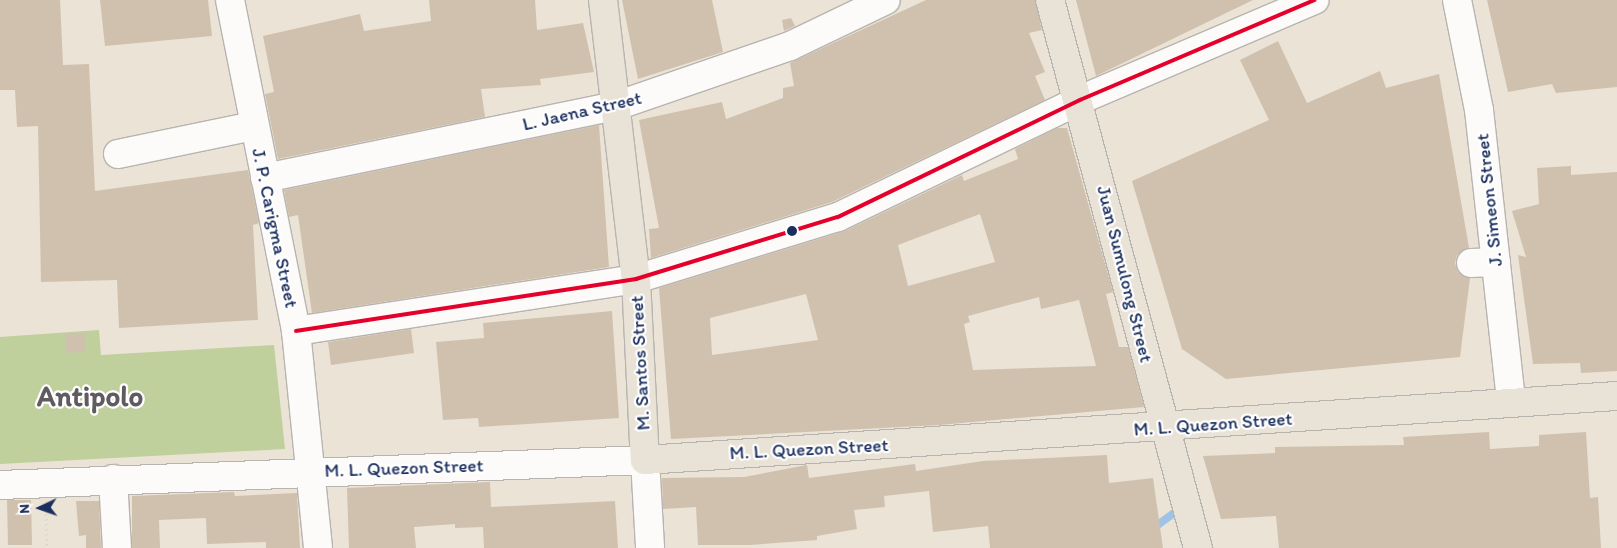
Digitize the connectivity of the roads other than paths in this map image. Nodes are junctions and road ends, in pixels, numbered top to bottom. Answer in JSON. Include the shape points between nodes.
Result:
{"nodes":[{"id":1,"x":230,"y":0,"type":"edge"},
{"id":2,"x":603,"y":0,"type":"edge"},
{"id":3,"x":886,"y":0,"type":"edge"},
{"id":4,"x":1050,"y":0,"type":"edge"},
{"id":5,"x":1315,"y":0,"type":"edge"},
{"id":6,"x":1457,"y":0,"type":"edge"},
{"id":7,"x":1080,"y":100,"type":"junction"},
{"id":8,"x":616,"y":106,"type":"junction"},
{"id":9,"x":253,"y":126,"type":"junction"},
{"id":10,"x":118,"y":154,"type":"dead end"},
{"id":11,"x":265,"y":178,"type":"junction"},
{"id":12,"x":636,"y":279,"type":"junction"},
{"id":13,"x":296,"y":330,"type":"junction"},
{"id":14,"x":1617,"y":396,"type":"edge"},
{"id":15,"x":1511,"y":402,"type":"junction"},
{"id":16,"x":1165,"y":427,"type":"junction"},
{"id":17,"x":645,"y":460,"type":"junction"},
{"id":18,"x":311,"y":472,"type":"junction"},
{"id":19,"x":113,"y":479,"type":"junction"},
{"id":20,"x":0,"y":485,"type":"edge"},
{"id":21,"x":117,"y":548,"type":"edge"},
{"id":22,"x":318,"y":548,"type":"edge"},
{"id":23,"x":650,"y":548,"type":"edge"},
{"id":24,"x":1198,"y":548,"type":"edge"}],
"edges":[{"from":1,"to":9,"type":"street","name":"J. P. Carigma Street"},
{"from":2,"to":8,"type":"main road","name":"M. Santos Street"},
{"from":3,"to":8,"type":"street","name":"L. Jaena Street","via":[[790,46]]},
{"from":4,"to":7,"type":"main road","name":"Juan Sumulong Street"},
{"from":5,"to":7,"type":"street"},
{"from":6,"to":15,"type":"street","name":"J. Simeon Street","via":[[1479,110],[1484,262]]},
{"from":7,"to":12,"type":"street","via":[[838,217]]},
{"from":7,"to":16,"type":"main road","name":"Juan Sumulong Street"},
{"from":8,"to":11,"type":"street","name":"L. Jaena Street"},
{"from":8,"to":12,"type":"main road","name":"M. Santos Street"},
{"from":9,"to":10,"type":"street"},
{"from":9,"to":11,"type":"street","name":"J. P. Carigma Street"},
{"from":11,"to":13,"type":"street","name":"J. P. Carigma Street"},
{"from":12,"to":13,"type":"street"},
{"from":12,"to":17,"type":"main road","name":"M. Santos Street"},
{"from":13,"to":18,"type":"street","name":"J. P. Carigma Street"},
{"from":14,"to":15,"type":"main road","name":"M. L. Quezon Street"},
{"from":15,"to":16,"type":"main road","name":"M. L. Quezon Street"},
{"from":16,"to":17,"type":"main road","name":"M. L. Quezon Street"},
{"from":16,"to":24,"type":"main road","name":"Juan Sumulong Street"},
{"from":17,"to":18,"type":"street","name":"M. L. Quezon Street"},
{"from":17,"to":23,"type":"street","name":"M. Santos Street"},
{"from":18,"to":19,"type":"street","name":"M. L. Quezon Street"},
{"from":18,"to":22,"type":"street","name":"J. P. Carigma Street"},
{"from":19,"to":20,"type":"street","name":"M. L. Quezon Street"},
{"from":19,"to":21,"type":"street"}]}
